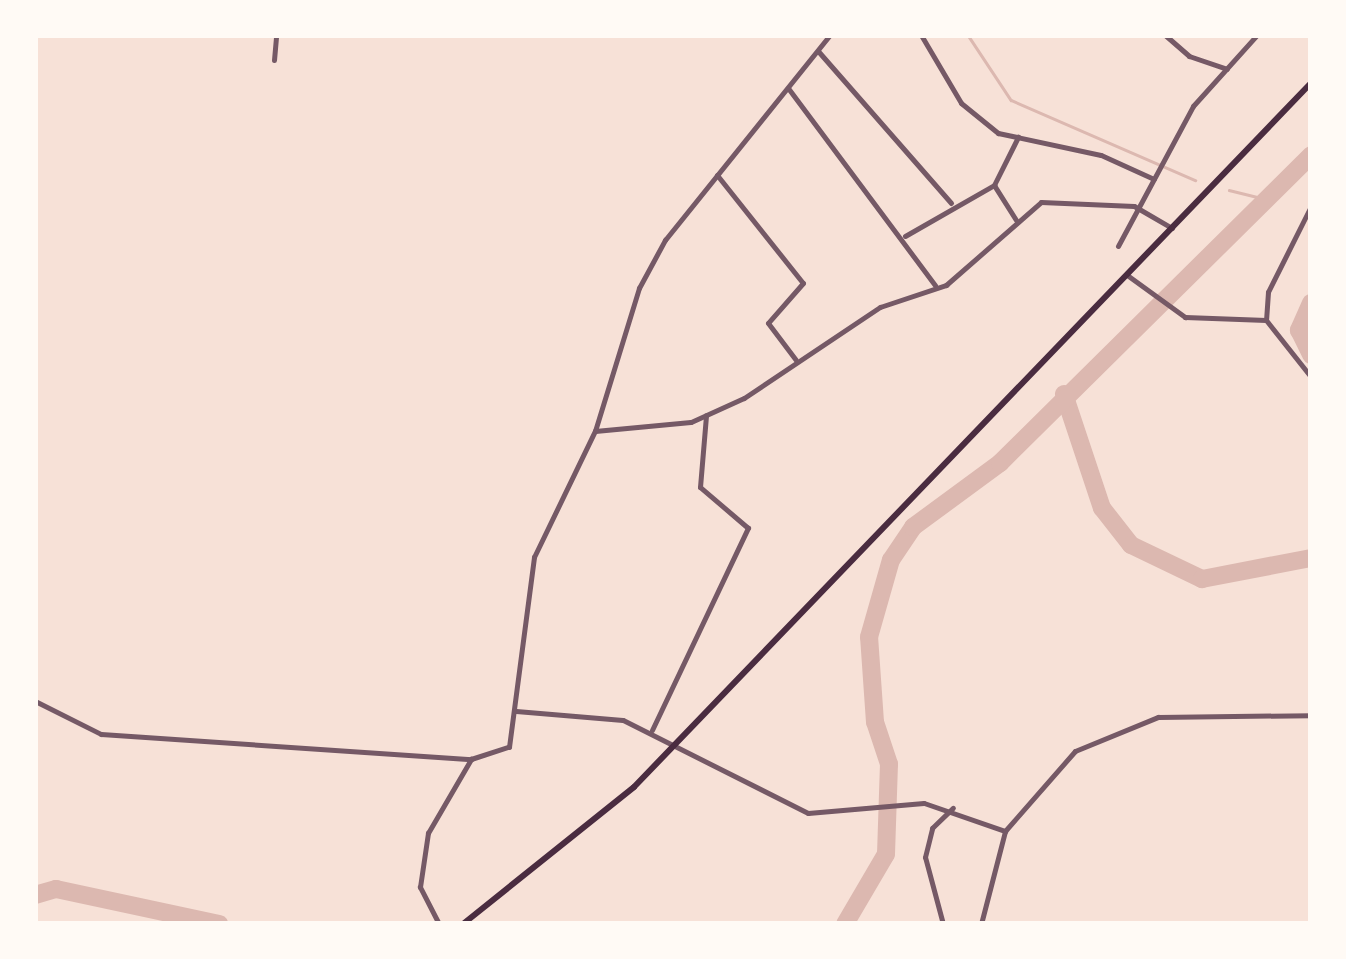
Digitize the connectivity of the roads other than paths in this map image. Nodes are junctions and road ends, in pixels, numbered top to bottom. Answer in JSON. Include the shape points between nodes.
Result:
{"nodes":[{"id":1,"x":276,"y":35,"type":"edge"},
{"id":2,"x":830,"y":35,"type":"edge"},
{"id":3,"x":920,"y":35,"type":"edge"},
{"id":4,"x":1165,"y":35,"type":"edge"},
{"id":5,"x":1258,"y":35,"type":"edge"},
{"id":6,"x":818,"y":50,"type":"junction"},
{"id":7,"x":274,"y":60,"type":"dead end"},
{"id":8,"x":1227,"y":70,"type":"junction"},
{"id":9,"x":1311,"y":83,"type":"edge"},
{"id":10,"x":788,"y":88,"type":"junction"},
{"id":11,"x":1018,"y":137,"type":"junction"},
{"id":12,"x":718,"y":175,"type":"junction"},
{"id":13,"x":1154,"y":180,"type":"junction"},
{"id":14,"x":994,"y":185,"type":"junction"},
{"id":15,"x":951,"y":203,"type":"junction"},
{"id":16,"x":1134,"y":206,"type":"junction"},
{"id":17,"x":1311,"y":206,"type":"edge"},
{"id":18,"x":1016,"y":220,"type":"junction"},
{"id":19,"x":1172,"y":228,"type":"junction"},
{"id":20,"x":906,"y":236,"type":"junction"},
{"id":21,"x":1118,"y":246,"type":"dead end"},
{"id":22,"x":1127,"y":275,"type":"junction"},
{"id":23,"x":935,"y":286,"type":"junction"},
{"id":24,"x":1266,"y":320,"type":"junction"},
{"id":25,"x":796,"y":360,"type":"junction"},
{"id":26,"x":1311,"y":377,"type":"edge"},
{"id":27,"x":706,"y":414,"type":"junction"},
{"id":28,"x":595,"y":432,"type":"junction"},
{"id":29,"x":35,"y":702,"type":"edge"},
{"id":30,"x":516,"y":711,"type":"junction"},
{"id":31,"x":1311,"y":715,"type":"edge"},
{"id":32,"x":652,"y":730,"type":"junction"},
{"id":33,"x":677,"y":743,"type":"junction"},
{"id":34,"x":471,"y":759,"type":"junction"},
{"id":35,"x":953,"y":808,"type":"junction"},
{"id":36,"x":1004,"y":831,"type":"junction"},
{"id":37,"x":439,"y":924,"type":"edge"},
{"id":38,"x":462,"y":924,"type":"edge"},
{"id":39,"x":944,"y":924,"type":"edge"},
{"id":40,"x":981,"y":924,"type":"edge"}],
"edges":[{"from":1,"to":7,"type":"street"},
{"from":2,"to":6,"type":"street"},
{"from":3,"to":11,"type":"street","via":[[972,115]]},
{"from":4,"to":8,"type":"street","via":[[1189,56]]},
{"from":5,"to":8,"type":"street"},
{"from":6,"to":10,"type":"street"},
{"from":6,"to":15,"type":"street"},
{"from":8,"to":13,"type":"street","via":[[1193,106]]},
{"from":9,"to":19,"type":"main road"},
{"from":10,"to":12,"type":"street"},
{"from":10,"to":20,"type":"street"},
{"from":11,"to":13,"type":"street","via":[[1101,154]]},
{"from":11,"to":14,"type":"street"},
{"from":12,"to":25,"type":"street","via":[[803,283],[768,323]]},
{"from":12,"to":28,"type":"street","via":[[639,288]]},
{"from":13,"to":16,"type":"street"},
{"from":14,"to":15,"type":"street"},
{"from":14,"to":18,"type":"street"},
{"from":15,"to":20,"type":"street"},
{"from":16,"to":18,"type":"street","via":[[1041,202]]},
{"from":16,"to":19,"type":"street"},
{"from":16,"to":21,"type":"street"},
{"from":17,"to":24,"type":"street","via":[[1268,292]]},
{"from":18,"to":23,"type":"street"},
{"from":19,"to":22,"type":"main road"},
{"from":20,"to":23,"type":"street"},
{"from":22,"to":24,"type":"street","via":[[1185,317]]},
{"from":22,"to":33,"type":"main road"},
{"from":23,"to":25,"type":"street","via":[[880,307]]},
{"from":24,"to":26,"type":"street"},
{"from":25,"to":27,"type":"street"},
{"from":27,"to":28,"type":"street"},
{"from":27,"to":32,"type":"street","via":[[700,487],[748,528]]},
{"from":28,"to":30,"type":"street","via":[[534,557]]},
{"from":29,"to":34,"type":"street","via":[[101,734]]},
{"from":30,"to":32,"type":"street"},
{"from":30,"to":34,"type":"street","via":[[509,748]]},
{"from":31,"to":36,"type":"street","via":[[1183,714],[1124,726],[1060,762]]},
{"from":32,"to":33,"type":"street"},
{"from":33,"to":35,"type":"street","via":[[808,813]]},
{"from":33,"to":38,"type":"main road","via":[[588,829]]},
{"from":34,"to":37,"type":"street","via":[[428,833],[420,886]]},
{"from":35,"to":36,"type":"street"},
{"from":35,"to":39,"type":"street","via":[[932,828],[924,857]]},
{"from":36,"to":40,"type":"street"}]}
